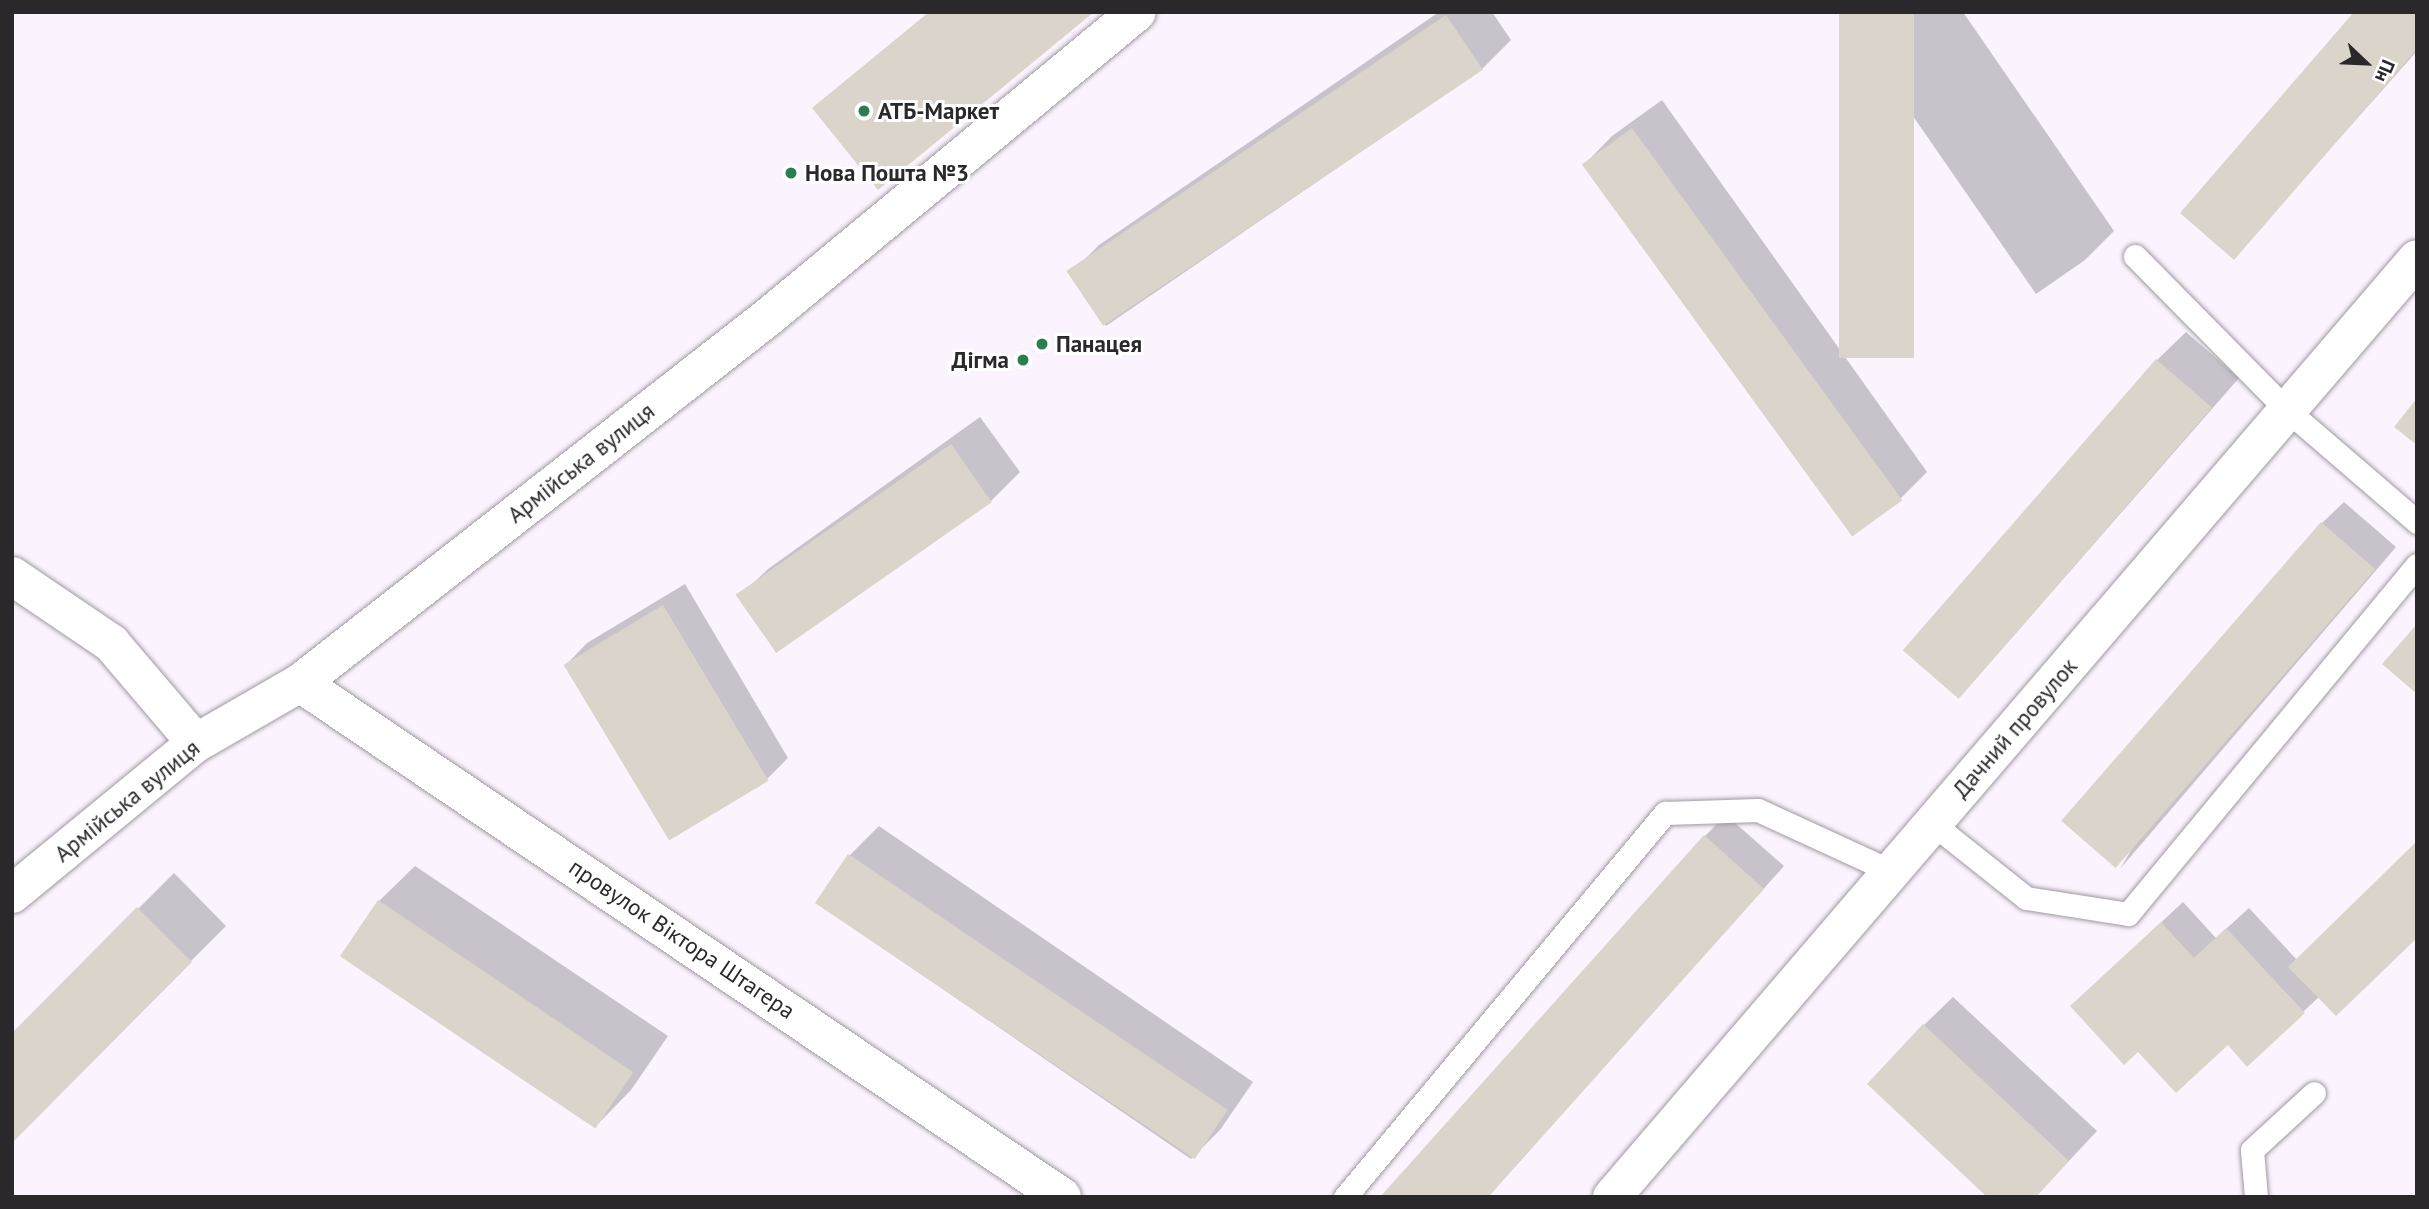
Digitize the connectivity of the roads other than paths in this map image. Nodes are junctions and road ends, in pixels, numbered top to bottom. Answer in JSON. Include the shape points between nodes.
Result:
{"nodes":[{"id":1,"x":1137,"y":12,"type":"edge"},
{"id":2,"x":2135,"y":256,"type":"dead end"},
{"id":3,"x":2417,"y":259,"type":"edge"},
{"id":4,"x":2287,"y":410,"type":"junction"},
{"id":5,"x":2417,"y":522,"type":"edge"},
{"id":6,"x":2417,"y":565,"type":"edge"},
{"id":7,"x":12,"y":576,"type":"edge"},
{"id":8,"x":300,"y":682,"type":"junction"},
{"id":9,"x":196,"y":743,"type":"junction"},
{"id":10,"x":1933,"y":824,"type":"junction"},
{"id":11,"x":1893,"y":872,"type":"junction"},
{"id":12,"x":12,"y":894,"type":"edge"},
{"id":13,"x":2314,"y":1093,"type":"dead end"},
{"id":14,"x":1062,"y":1197,"type":"edge"},
{"id":15,"x":1345,"y":1197,"type":"edge"},
{"id":16,"x":1612,"y":1197,"type":"edge"},
{"id":17,"x":2256,"y":1197,"type":"edge"}],
"edges":[{"from":1,"to":8,"type":"street","name":"Армійська вулиця","via":[[767,318]]},
{"from":2,"to":4,"type":"lane"},
{"from":3,"to":4,"type":"street","name":"Дачний провулок"},
{"from":4,"to":5,"type":"lane"},
{"from":4,"to":10,"type":"street","name":"Дачний провулок"},
{"from":6,"to":10,"type":"lane","via":[[2129,914],[2026,898]]},
{"from":7,"to":9,"type":"street","via":[[111,643]]},
{"from":8,"to":9,"type":"street","name":"Армійська вулиця"},
{"from":8,"to":14,"type":"street","name":"провулок Віктора Штагера"},
{"from":9,"to":12,"type":"street","name":"Армійська вулиця"},
{"from":10,"to":11,"type":"street","name":"Дачний провулок"},
{"from":11,"to":15,"type":"lane","via":[[1758,810],[1665,813]]},
{"from":11,"to":16,"type":"street","name":"Дачний провулок"},
{"from":13,"to":17,"type":"lane","via":[[2252,1150]]}]}
